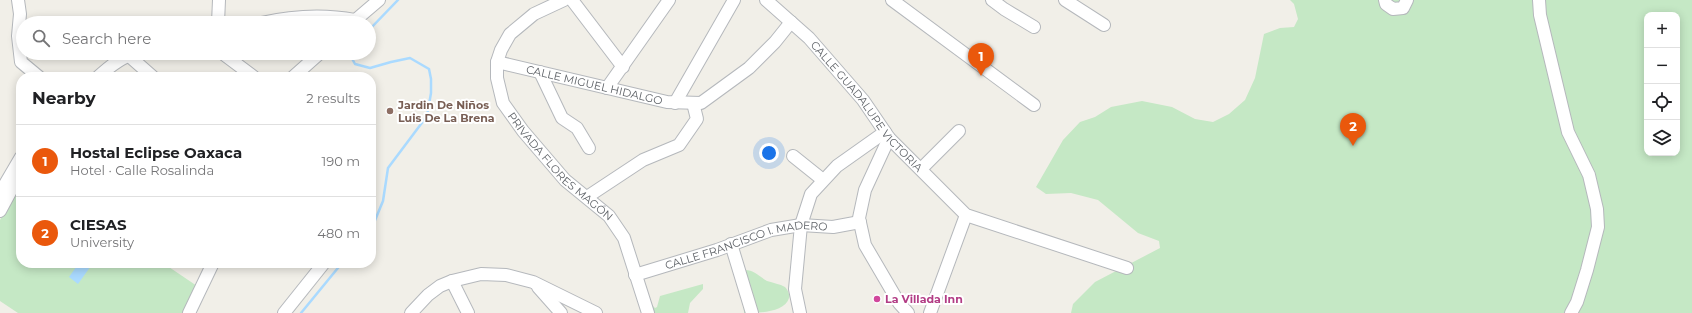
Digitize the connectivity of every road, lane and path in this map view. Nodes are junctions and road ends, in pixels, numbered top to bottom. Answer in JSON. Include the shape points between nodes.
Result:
{"nodes":[{"id":1,"x":18,"y":0,"type":"edge"},
{"id":2,"x":220,"y":0,"type":"edge"},
{"id":3,"x":379,"y":0,"type":"edge"},
{"id":4,"x":564,"y":0,"type":"edge"},
{"id":5,"x":572,"y":0,"type":"edge"},
{"id":6,"x":669,"y":0,"type":"edge"},
{"id":7,"x":734,"y":0,"type":"edge"},
{"id":8,"x":766,"y":0,"type":"edge"},
{"id":9,"x":892,"y":0,"type":"edge"},
{"id":10,"x":992,"y":0,"type":"edge"},
{"id":11,"x":1065,"y":0,"type":"edge"},
{"id":12,"x":1385,"y":0,"type":"edge"},
{"id":13,"x":1408,"y":0,"type":"edge"},
{"id":14,"x":1539,"y":0,"type":"edge"},
{"id":15,"x":20,"y":16,"type":"edge"},
{"id":16,"x":219,"y":16,"type":"edge"},
{"id":17,"x":361,"y":16,"type":"edge"},
{"id":18,"x":791,"y":22,"type":"junction"},
{"id":19,"x":1104,"y":25,"type":"dead end"},
{"id":20,"x":1034,"y":27,"type":"dead end"},
{"id":21,"x":21,"y":60,"type":"edge"},
{"id":22,"x":121,"y":60,"type":"edge"},
{"id":23,"x":137,"y":60,"type":"edge"},
{"id":24,"x":231,"y":60,"type":"edge"},
{"id":25,"x":312,"y":60,"type":"edge"},
{"id":26,"x":497,"y":62,"type":"junction"},
{"id":27,"x":623,"y":67,"type":"junction"},
{"id":28,"x":33,"y":72,"type":"edge"},
{"id":29,"x":104,"y":72,"type":"edge"},
{"id":30,"x":148,"y":72,"type":"edge"},
{"id":31,"x":247,"y":72,"type":"edge"},
{"id":32,"x":299,"y":72,"type":"edge"},
{"id":33,"x":540,"y":72,"type":"junction"},
{"id":34,"x":607,"y":88,"type":"junction"},
{"id":35,"x":675,"y":103,"type":"junction"},
{"id":36,"x":693,"y":103,"type":"junction"},
{"id":37,"x":1034,"y":105,"type":"dead end"},
{"id":38,"x":959,"y":131,"type":"dead end"},
{"id":39,"x":887,"y":135,"type":"junction"},
{"id":40,"x":589,"y":148,"type":"dead end"},
{"id":41,"x":793,"y":156,"type":"dead end"},
{"id":42,"x":16,"y":165,"type":"edge"},
{"id":43,"x":921,"y":170,"type":"junction"},
{"id":44,"x":823,"y":180,"type":"junction"},
{"id":45,"x":16,"y":181,"type":"edge"},
{"id":46,"x":0,"y":193,"type":"edge"},
{"id":47,"x":587,"y":197,"type":"junction"},
{"id":48,"x":0,"y":211,"type":"edge"},
{"id":49,"x":966,"y":214,"type":"junction"},
{"id":50,"x":860,"y":222,"type":"junction"},
{"id":51,"x":801,"y":225,"type":"junction"},
{"id":52,"x":731,"y":244,"type":"junction"},
{"id":53,"x":211,"y":268,"type":"edge"},
{"id":54,"x":320,"y":268,"type":"edge"},
{"id":55,"x":1127,"y":268,"type":"dead end"},
{"id":56,"x":634,"y":275,"type":"junction"},
{"id":57,"x":452,"y":282,"type":"junction"},
{"id":58,"x":533,"y":282,"type":"junction"},
{"id":59,"x":189,"y":313,"type":"edge"},
{"id":60,"x":284,"y":313,"type":"edge"},
{"id":61,"x":411,"y":313,"type":"edge"},
{"id":62,"x":468,"y":313,"type":"edge"},
{"id":63,"x":562,"y":313,"type":"edge"},
{"id":64,"x":596,"y":313,"type":"edge"},
{"id":65,"x":648,"y":313,"type":"edge"},
{"id":66,"x":752,"y":313,"type":"edge"},
{"id":67,"x":800,"y":313,"type":"edge"},
{"id":68,"x":908,"y":313,"type":"edge"},
{"id":69,"x":930,"y":313,"type":"edge"},
{"id":70,"x":1571,"y":313,"type":"edge"}],
"edges":[{"from":1,"to":15,"type":"street"},
{"from":2,"to":16,"type":"street"},
{"from":3,"to":17,"type":"street"},
{"from":4,"to":26,"type":"street","name":"PRIVADA FLORES MAGÓN","via":[[534,14],[510,34]]},
{"from":5,"to":27,"type":"street"},
{"from":6,"to":27,"type":"street"},
{"from":7,"to":35,"type":"street"},
{"from":8,"to":18,"type":"street","name":"CALLE GUADALUPE VICTORIA"},
{"from":9,"to":37,"type":"street"},
{"from":10,"to":20,"type":"street"},
{"from":11,"to":19,"type":"street"},
{"from":12,"to":13,"type":"street","via":[[1393,10],[1404,8]]},
{"from":14,"to":70,"type":"street","via":[[1540,15],[1568,132],[1589,175],[1597,209],[1598,227],[1577,302]]},
{"from":18,"to":36,"type":"street","name":"CALLE MIGUEL HIDALGO","via":[[749,68],[701,103]]},
{"from":18,"to":39,"type":"street","name":"CALLE GUADALUPE VICTORIA","via":[[809,38],[863,100]]},
{"from":21,"to":28,"type":"street"},
{"from":22,"to":29,"type":"street"},
{"from":23,"to":30,"type":"street"},
{"from":24,"to":31,"type":"street"},
{"from":25,"to":32,"type":"street"},
{"from":26,"to":33,"type":"street","name":"CALLE MIGUEL HIDALGO"},
{"from":26,"to":47,"type":"street","name":"PRIVADA FLORES MAGÓN","via":[[497,78],[503,103],[565,180]]},
{"from":27,"to":34,"type":"street"},
{"from":33,"to":34,"type":"street","name":"CALLE MIGUEL HIDALGO"},
{"from":33,"to":40,"type":"street","via":[[562,118],[577,128]]},
{"from":34,"to":35,"type":"street","name":"CALLE MIGUEL HIDALGO"},
{"from":35,"to":36,"type":"street","name":"CALLE MIGUEL HIDALGO"},
{"from":36,"to":47,"type":"street","via":[[696,119],[679,145],[643,160]]},
{"from":38,"to":43,"type":"street"},
{"from":39,"to":43,"type":"street","name":"CALLE GUADALUPE VICTORIA"},
{"from":39,"to":44,"type":"street","via":[[837,166]]},
{"from":39,"to":50,"type":"street","via":[[865,190]]},
{"from":41,"to":44,"type":"street"},
{"from":42,"to":46,"type":"street"},
{"from":43,"to":49,"type":"street","name":"CALLE GUADALUPE VICTORIA"},
{"from":44,"to":51,"type":"street","via":[[811,194]]},
{"from":45,"to":48,"type":"street"},
{"from":47,"to":56,"type":"street","name":"PRIVADA FLORES MAGÓN","via":[[609,216],[624,238]]},
{"from":49,"to":55,"type":"street"},
{"from":49,"to":69,"type":"street"},
{"from":50,"to":51,"type":"street","name":"CALLE FRANCISCO I. MADERO","via":[[833,227]]},
{"from":50,"to":68,"type":"street","via":[[865,244],[899,303]]},
{"from":51,"to":52,"type":"street","name":"CALLE FRANCISCO I. MADERO","via":[[771,230]]},
{"from":51,"to":67,"type":"street","via":[[795,289]]},
{"from":52,"to":56,"type":"street","name":"CALLE FRANCISCO I. MADERO"},
{"from":52,"to":66,"type":"street"},
{"from":53,"to":59,"type":"street"},
{"from":54,"to":60,"type":"street"},
{"from":56,"to":65,"type":"street","name":"PRIVADA FLORES MAGÓN"},
{"from":57,"to":58,"type":"street","via":[[481,274],[506,275]]},
{"from":57,"to":61,"type":"street","via":[[435,289]]},
{"from":57,"to":62,"type":"street"},
{"from":58,"to":63,"type":"street"},
{"from":58,"to":64,"type":"street"}]}
